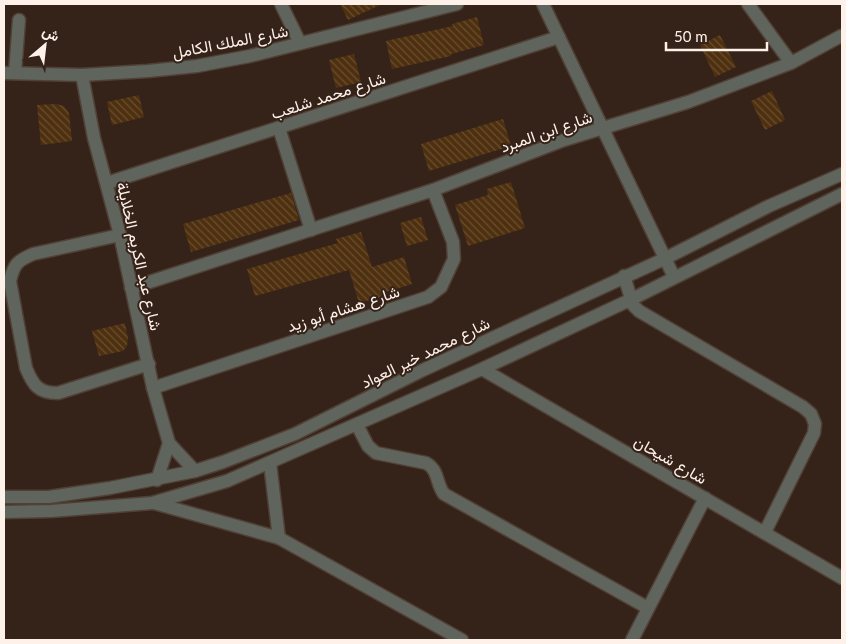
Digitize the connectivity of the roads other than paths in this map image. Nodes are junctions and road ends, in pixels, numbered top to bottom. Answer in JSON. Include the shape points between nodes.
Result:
{"nodes":[{"id":1,"x":281,"y":4,"type":"edge"},
{"id":2,"x":457,"y":4,"type":"edge"},
{"id":3,"x":543,"y":4,"type":"edge"},
{"id":4,"x":748,"y":4,"type":"edge"},
{"id":5,"x":19,"y":20,"type":"dead end"},
{"id":6,"x":841,"y":36,"type":"dead end"},
{"id":7,"x":559,"y":37,"type":"junction"},
{"id":8,"x":300,"y":43,"type":"junction"},
{"id":9,"x":791,"y":63,"type":"junction"},
{"id":10,"x":9,"y":73,"type":"edge"},
{"id":11,"x":82,"y":75,"type":"junction"},
{"id":12,"x":279,"y":128,"type":"junction"},
{"id":13,"x":604,"y":128,"type":"junction"},
{"id":14,"x":842,"y":174,"type":"edge"},
{"id":15,"x":107,"y":183,"type":"junction"},
{"id":16,"x":433,"y":190,"type":"junction"},
{"id":17,"x":842,"y":194,"type":"edge"},
{"id":18,"x":311,"y":230,"type":"junction"},
{"id":19,"x":120,"y":235,"type":"junction"},
{"id":20,"x":664,"y":259,"type":"junction"},
{"id":21,"x":624,"y":276,"type":"junction"},
{"id":22,"x":674,"y":277,"type":"junction"},
{"id":23,"x":131,"y":288,"type":"junction"},
{"id":24,"x":632,"y":299,"type":"junction"},
{"id":25,"x":149,"y":364,"type":"junction"},
{"id":26,"x":482,"y":369,"type":"junction"},
{"id":27,"x":153,"y":388,"type":"junction"},
{"id":28,"x":357,"y":425,"type":"junction"},
{"id":29,"x":169,"y":443,"type":"junction"},
{"id":30,"x":270,"y":464,"type":"junction"},
{"id":31,"x":195,"y":472,"type":"junction"},
{"id":32,"x":157,"y":480,"type":"junction"},
{"id":33,"x":4,"y":497,"type":"edge"},
{"id":34,"x":705,"y":498,"type":"junction"},
{"id":35,"x":152,"y":503,"type":"junction"},
{"id":36,"x":4,"y":512,"type":"edge"},
{"id":37,"x":766,"y":532,"type":"junction"},
{"id":38,"x":279,"y":538,"type":"junction"},
{"id":39,"x":842,"y":578,"type":"edge"},
{"id":40,"x":648,"y":608,"type":"junction"},
{"id":41,"x":462,"y":640,"type":"edge"},
{"id":42,"x":632,"y":640,"type":"edge"}],
"edges":[{"from":1,"to":8,"type":"street"},
{"from":2,"to":8,"type":"street","name":"شارع الملك الكامل"},
{"from":3,"to":7,"type":"street"},
{"from":4,"to":9,"type":"street"},
{"from":5,"to":10,"type":"street"},
{"from":6,"to":9,"type":"street","name":"شارع ابن المبرد"},
{"from":7,"to":12,"type":"street","name":"شارع محمد شلعب"},
{"from":7,"to":13,"type":"street"},
{"from":8,"to":11,"type":"street","name":"شارع الملك الكامل","via":[[197,66]]},
{"from":9,"to":13,"type":"street","name":"شارع ابن المبرد","via":[[688,102]]},
{"from":10,"to":11,"type":"street","name":"شارع الملك الكامل"},
{"from":11,"to":15,"type":"street","name":"شارع عبد الكريم الخلايلة","via":[[94,138]]},
{"from":12,"to":15,"type":"street","name":"شارع محمد شلعب"},
{"from":12,"to":18,"type":"street"},
{"from":13,"to":16,"type":"street","name":"شارع ابن المبرد"},
{"from":13,"to":20,"type":"street"},
{"from":14,"to":20,"type":"street","name":"شارع محمد خير العواد","via":[[768,206]]},
{"from":15,"to":19,"type":"street","name":"شارع عبد الكريم الخلايلة"},
{"from":16,"to":18,"type":"street","name":"شارع ابن المبرد"},
{"from":16,"to":27,"type":"street","name":"شارع هشام أبو زيد","via":[[452,242],[454,259],[441,287],[428,298]]},
{"from":17,"to":22,"type":"street"},
{"from":18,"to":23,"type":"street","name":"شارع ابن المبرد"},
{"from":19,"to":23,"type":"street","name":"شارع عبد الكريم الخلايلة"},
{"from":19,"to":25,"type":"street","via":[[33,254],[20,260],[13,268],[10,281],[26,368],[40,390],[58,393]]},
{"from":20,"to":21,"type":"street","name":"شارع محمد خير العواد"},
{"from":20,"to":22,"type":"street"},
{"from":21,"to":24,"type":"street"},
{"from":21,"to":31,"type":"street","name":"شارع محمد خير العواد","via":[[295,434]]},
{"from":22,"to":24,"type":"street"},
{"from":23,"to":25,"type":"street","name":"شارع عبد الكريم الخلايلة"},
{"from":24,"to":26,"type":"street"},
{"from":24,"to":37,"type":"street","via":[[638,311],[812,414],[816,424],[812,439]]},
{"from":25,"to":27,"type":"street","name":"شارع عبد الكريم الخلايلة"},
{"from":26,"to":28,"type":"street"},
{"from":26,"to":34,"type":"street","name":"شارع شيحان"},
{"from":27,"to":29,"type":"street","name":"شارع عبد الكريم الخلايلة"},
{"from":28,"to":30,"type":"street"},
{"from":28,"to":40,"type":"street","via":[[368,446],[376,453],[426,462],[437,475],[444,494]]},
{"from":29,"to":31,"type":"street","name":"شارع عبد الكريم الخلايلة"},
{"from":29,"to":32,"type":"street"},
{"from":30,"to":35,"type":"street"},
{"from":30,"to":38,"type":"street"},
{"from":31,"to":32,"type":"street","name":"شارع محمد خير العواد"},
{"from":32,"to":33,"type":"street","name":"شارع محمد خير العواد","via":[[50,497]]},
{"from":34,"to":37,"type":"street","name":"شارع شيحان"},
{"from":34,"to":40,"type":"street"},
{"from":35,"to":36,"type":"street"},
{"from":35,"to":38,"type":"street"},
{"from":37,"to":39,"type":"street","name":"شارع شيحان"},
{"from":38,"to":41,"type":"street"},
{"from":40,"to":42,"type":"street"}]}
